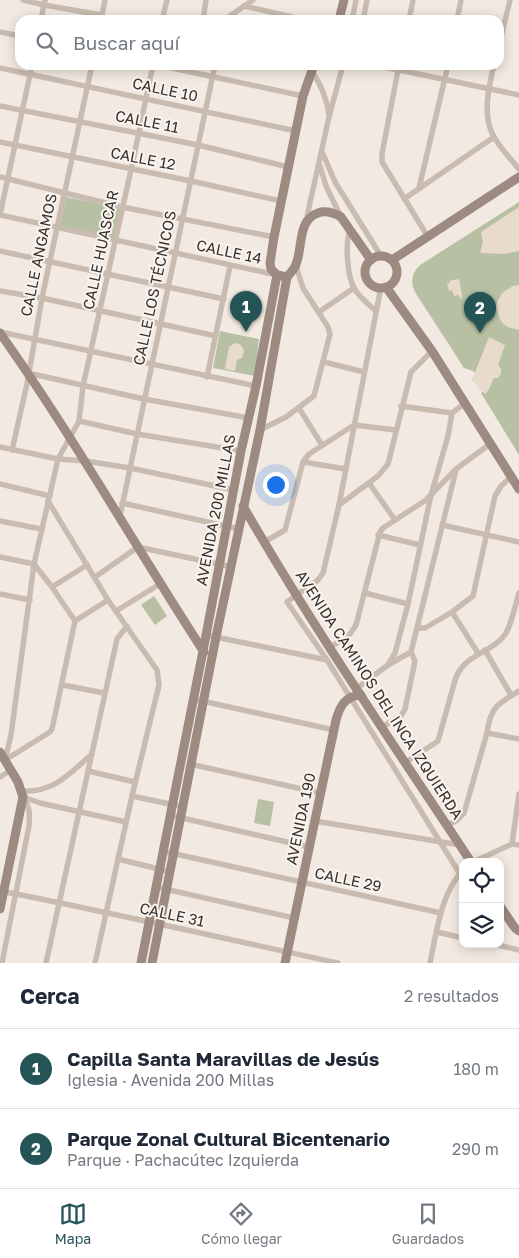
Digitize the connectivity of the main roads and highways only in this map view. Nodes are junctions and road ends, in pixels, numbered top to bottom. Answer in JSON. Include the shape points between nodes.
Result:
{"nodes":[{"id":1,"x":344,"y":0,"type":"edge"},
{"id":2,"x":340,"y":15,"type":"edge"},
{"id":3,"x":312,"y":70,"type":"edge"},
{"id":4,"x":519,"y":177,"type":"edge"},
{"id":5,"x":371,"y":260,"type":"junction"},
{"id":6,"x":392,"y":260,"type":"junction"},
{"id":7,"x":276,"y":275,"type":"junction"},
{"id":8,"x":287,"y":277,"type":"junction"},
{"id":9,"x":384,"y":287,"type":"junction"},
{"id":10,"x":0,"y":332,"type":"edge"},
{"id":11,"x":234,"y":490,"type":"junction"},
{"id":12,"x":519,"y":490,"type":"edge"},
{"id":13,"x":244,"y":507,"type":"junction"},
{"id":14,"x":204,"y":651,"type":"junction"},
{"id":15,"x":212,"y":663,"type":"junction"},
{"id":16,"x":359,"y":692,"type":"junction"},
{"id":17,"x":3,"y":756,"type":"edge"},
{"id":18,"x":469,"y":858,"type":"edge"},
{"id":19,"x":2,"y":892,"type":"edge"},
{"id":20,"x":0,"y":909,"type":"edge"},
{"id":21,"x":504,"y":912,"type":"edge"},
{"id":22,"x":519,"y":931,"type":"edge"},
{"id":23,"x":140,"y":963,"type":"edge"},
{"id":24,"x":152,"y":963,"type":"edge"},
{"id":25,"x":285,"y":963,"type":"edge"}],
"edges":[{"from":1,"to":2,"type":"main road"},
{"from":3,"to":7,"type":"main road","name":"AVENIDA 200 MILLAS","via":[[303,96],[274,237],[270,263]]},
{"from":4,"to":6,"type":"main road"},
{"from":5,"to":6,"type":"main road","via":[[381,256]]},
{"from":5,"to":8,"type":"main road","via":[[341,217],[323,212],[306,223],[296,266]]},
{"from":5,"to":9,"type":"main road","via":[[366,267],[366,275],[370,283]]},
{"from":6,"to":9,"type":"main road","via":[[397,273],[394,281]]},
{"from":7,"to":8,"type":"main road"},
{"from":7,"to":11,"type":"main road","name":"AVENIDA 200 MILLAS"},
{"from":8,"to":13,"type":"main road"},
{"from":9,"to":12,"type":"main road","via":[[432,352]]},
{"from":10,"to":14,"type":"main road","via":[[86,461]]},
{"from":11,"to":13,"type":"main road","name":"AVENIDA CAMINOS DEL INCA IZQUIERDA"},
{"from":11,"to":14,"type":"main road","name":"AVENIDA 200 MILLAS"},
{"from":13,"to":15,"type":"main road"},
{"from":13,"to":16,"type":"main road","name":"AVENIDA CAMINOS DEL INCA IZQUIERDA"},
{"from":14,"to":15,"type":"main road"},
{"from":14,"to":23,"type":"main road","name":"AVENIDA 200 MILLAS"},
{"from":15,"to":24,"type":"main road"},
{"from":16,"to":18,"type":"main road","name":"AVENIDA CAMINOS DEL INCA IZQUIERDA"},
{"from":16,"to":25,"type":"main road","name":"AVENIDA 190","via":[[341,707],[334,730]]},
{"from":17,"to":19,"type":"main road","via":[[22,794]]},
{"from":19,"to":20,"type":"main road"},
{"from":21,"to":22,"type":"main road"}]}
